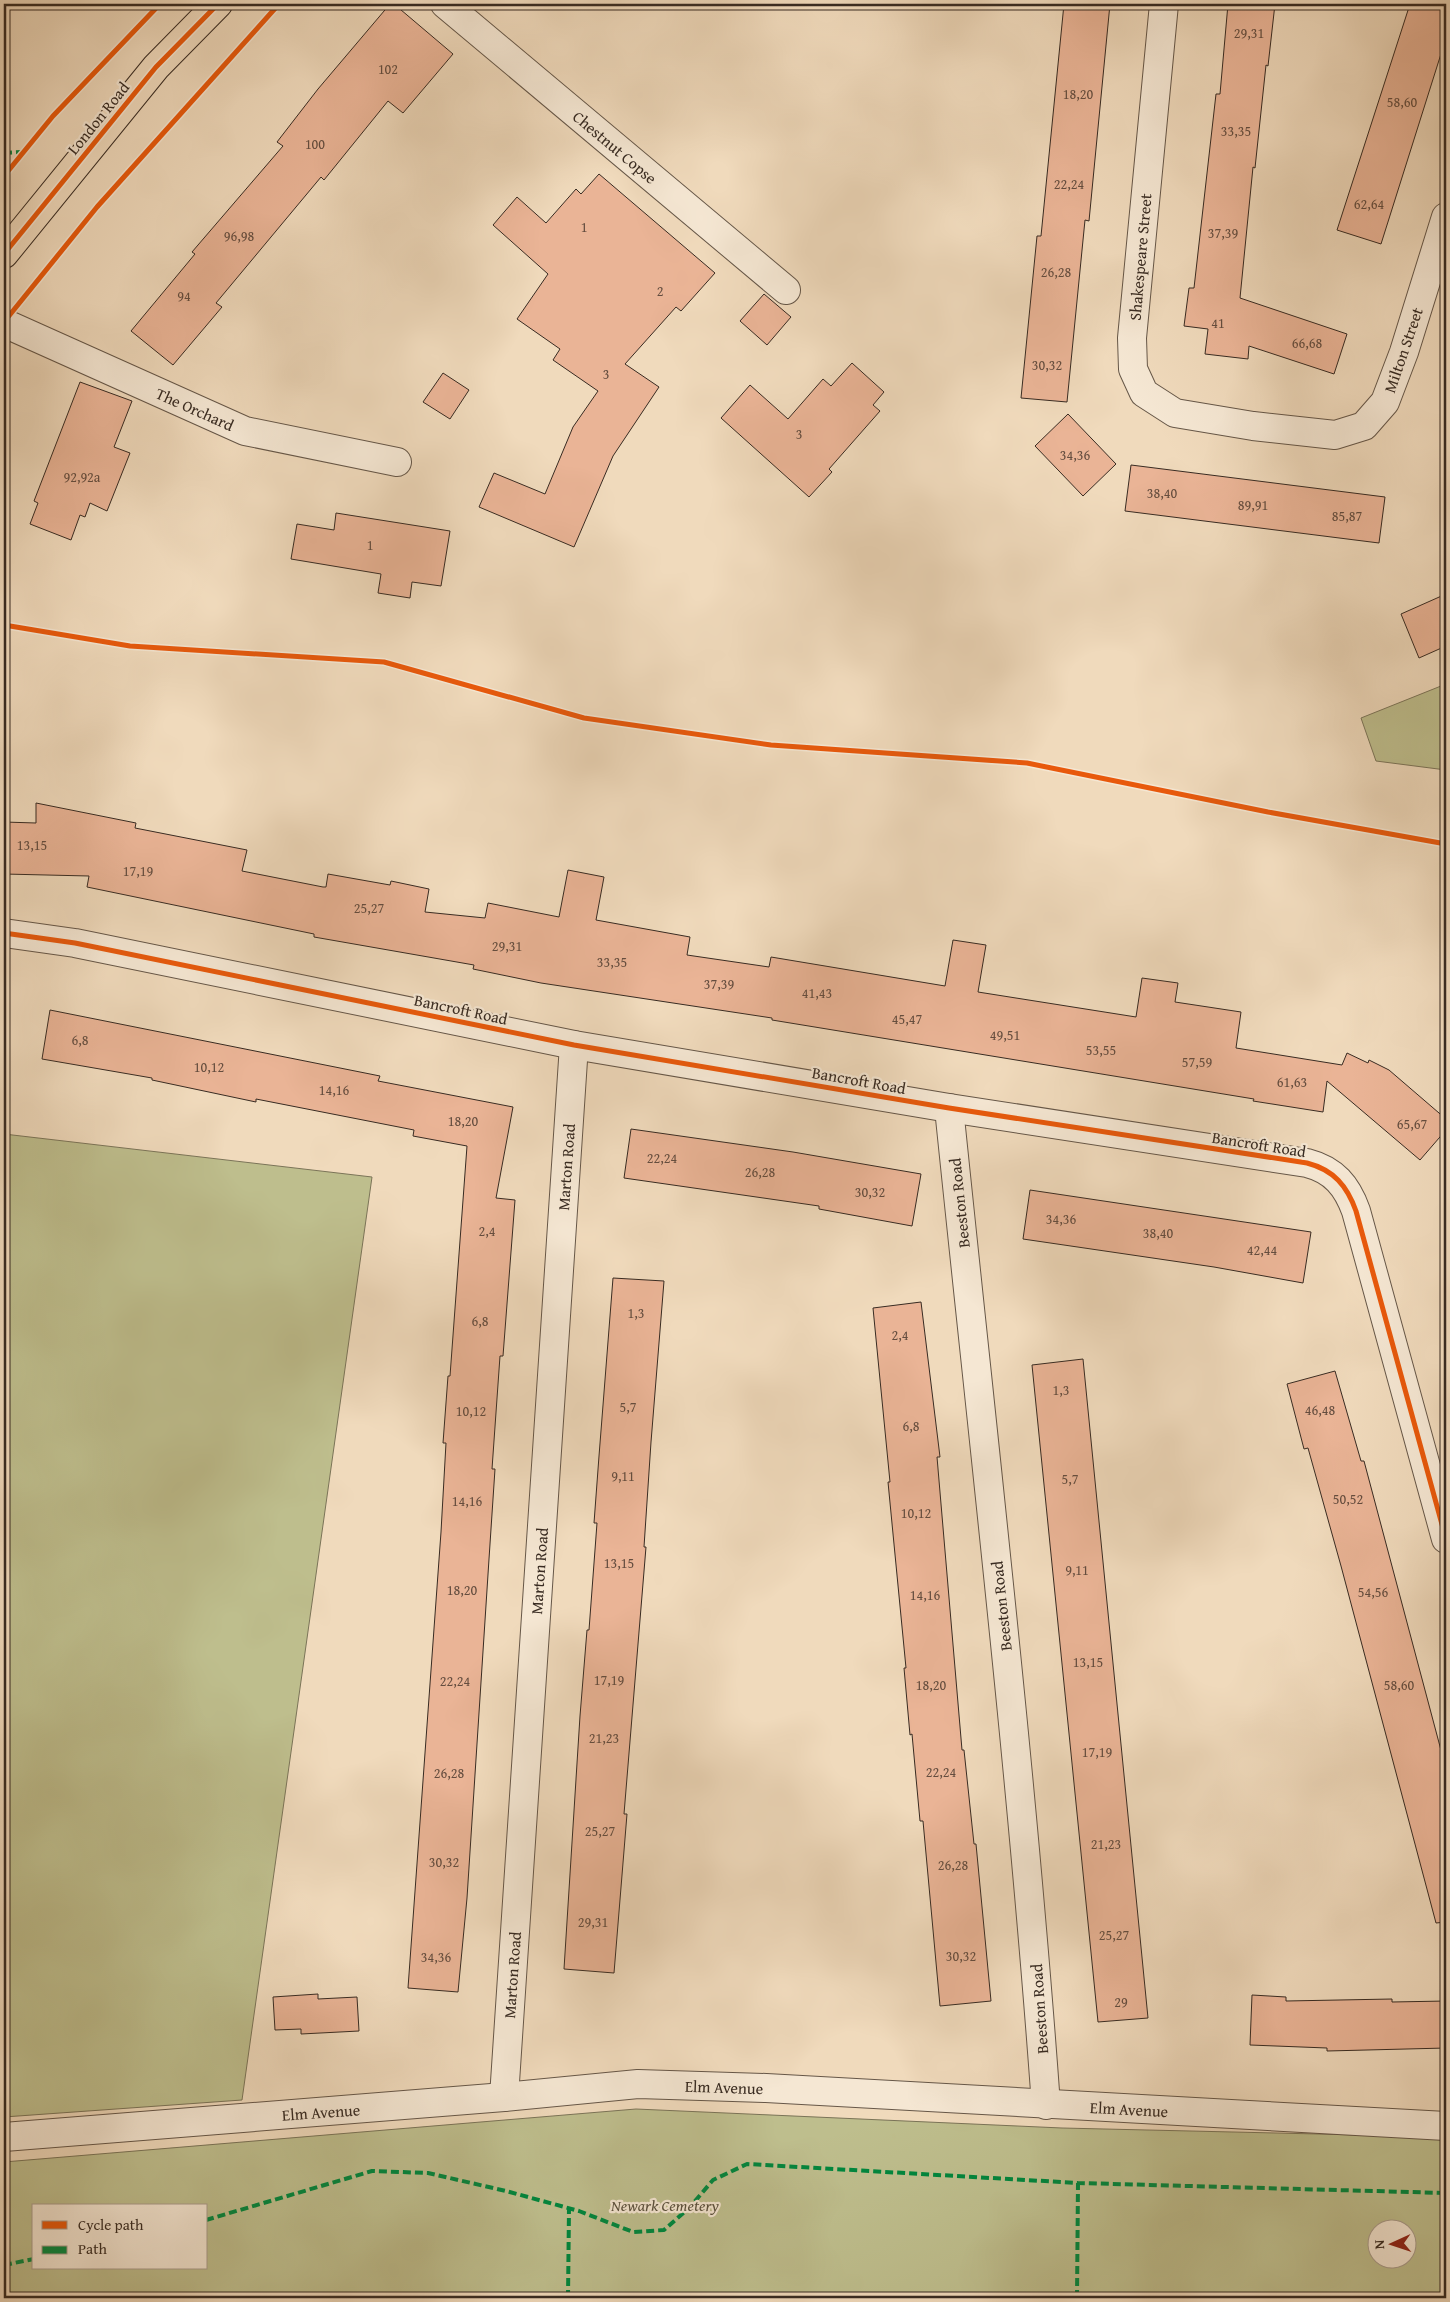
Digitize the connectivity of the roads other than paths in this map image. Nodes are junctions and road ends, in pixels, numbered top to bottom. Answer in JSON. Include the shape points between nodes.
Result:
{"nodes":[{"id":1,"x":218,"y":4,"type":"edge"},
{"id":2,"x":445,"y":4,"type":"edge"},
{"id":3,"x":1164,"y":4,"type":"edge"},
{"id":4,"x":1446,"y":217,"type":"edge"},
{"id":5,"x":4,"y":254,"type":"edge"},
{"id":6,"x":786,"y":290,"type":"dead end"},
{"id":7,"x":4,"y":323,"type":"edge"},
{"id":8,"x":1253,"y":426,"type":"joint"},
{"id":9,"x":397,"y":462,"type":"dead end"},
{"id":10,"x":4,"y":933,"type":"edge"},
{"id":11,"x":574,"y":1045,"type":"junction"},
{"id":12,"x":949,"y":1108,"type":"junction"},
{"id":13,"x":1446,"y":1539,"type":"edge"},
{"id":14,"x":504,"y":2097,"type":"junction"},
{"id":15,"x":1046,"y":2105,"type":"junction"},
{"id":16,"x":1446,"y":2126,"type":"edge"},
{"id":17,"x":4,"y":2136,"type":"edge"}],
"edges":[{"from":1,"to":5,"type":"main road","name":"London Road","via":[[156,68]]},
{"from":2,"to":6,"type":"street","name":"Chestnut Copse"},
{"from":3,"to":8,"type":"street","name":"Shakespeare Street","via":[[1132,338],[1133,369],[1144,393],[1175,413]]},
{"from":4,"to":8,"type":"street","name":"Milton Street","via":[[1385,402],[1364,426],[1335,435]]},
{"from":7,"to":9,"type":"street","name":"The Orchard","via":[[245,431]]},
{"from":10,"to":11,"type":"street","name":"Bancroft Road","via":[[76,943]]},
{"from":11,"to":12,"type":"street","name":"Bancroft Road"},
{"from":11,"to":14,"type":"street","name":"Marton Road"},
{"from":12,"to":13,"type":"street","name":"Bancroft Road","via":[[1307,1163],[1336,1176],[1351,1197],[1356,1211]]},
{"from":12,"to":15,"type":"street","name":"Beeston Road","via":[[1017,1757]]},
{"from":14,"to":15,"type":"street","name":"Elm Avenue","via":[[638,2084],[766,2088]]},
{"from":14,"to":17,"type":"street","name":"Elm Avenue"},
{"from":15,"to":16,"type":"street","name":"Elm Avenue"}]}
